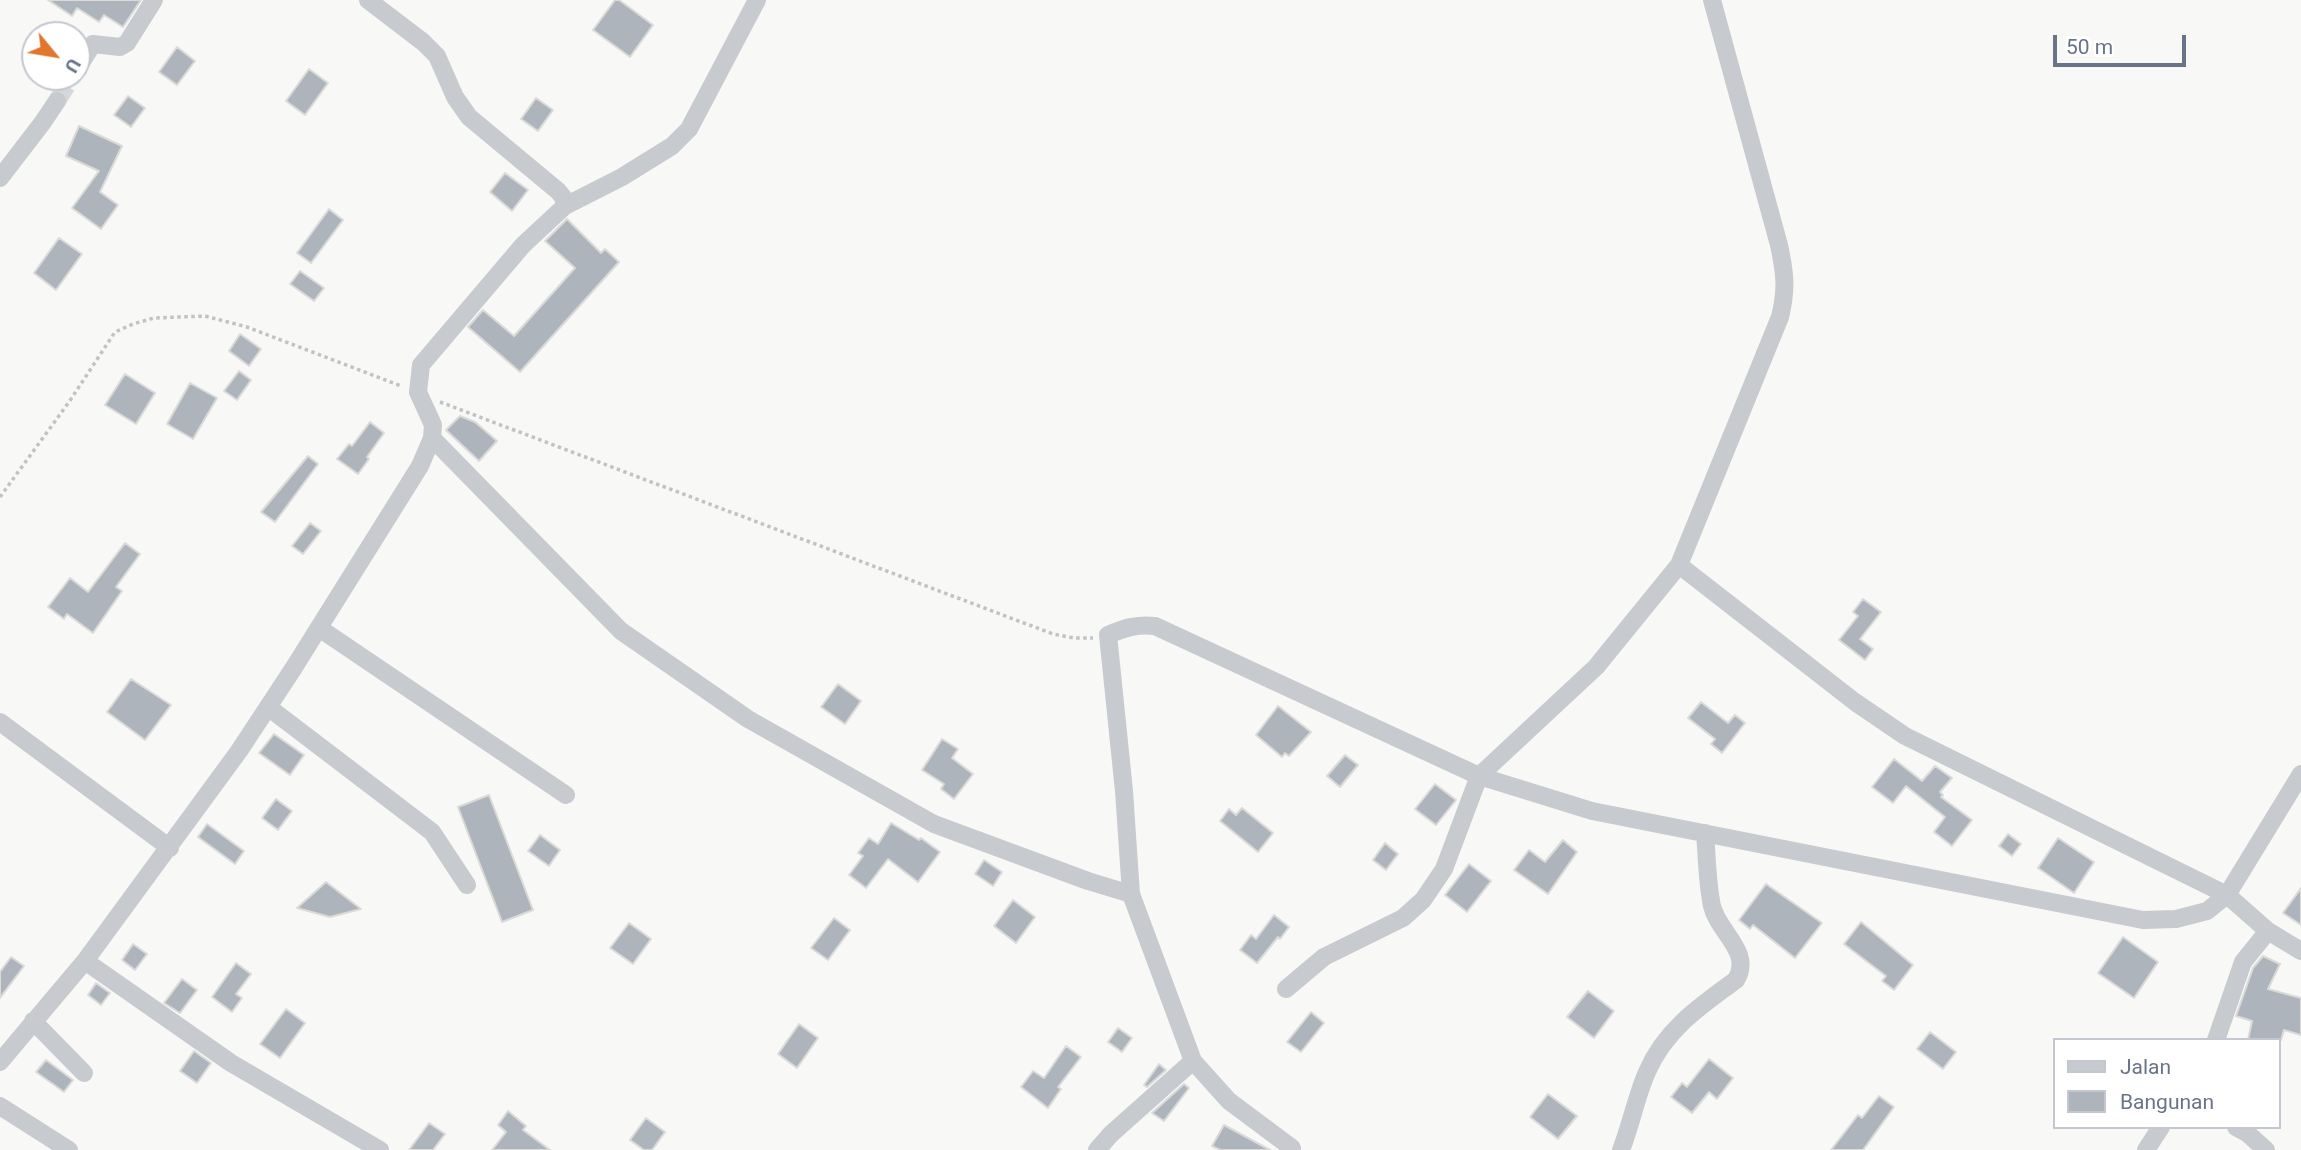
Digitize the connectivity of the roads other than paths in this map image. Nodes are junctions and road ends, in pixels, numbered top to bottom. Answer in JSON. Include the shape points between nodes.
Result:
{"nodes":[{"id":1,"x":154,"y":0,"type":"edge"},
{"id":2,"x":368,"y":0,"type":"edge"},
{"id":3,"x":757,"y":0,"type":"edge"},
{"id":4,"x":1712,"y":0,"type":"edge"},
{"id":5,"x":91,"y":47,"type":"edge"},
{"id":6,"x":57,"y":100,"type":"tunnel mouth"},
{"id":7,"x":0,"y":178,"type":"edge"},
{"id":8,"x":565,"y":206,"type":"junction"},
{"id":9,"x":432,"y":438,"type":"junction"},
{"id":10,"x":1679,"y":565,"type":"junction"},
{"id":11,"x":319,"y":628,"type":"junction"},
{"id":12,"x":268,"y":707,"type":"junction"},
{"id":13,"x":0,"y":722,"type":"edge"},
{"id":14,"x":2301,"y":774,"type":"edge"},
{"id":15,"x":1479,"y":776,"type":"junction"},
{"id":16,"x":565,"y":795,"type":"dead end"},
{"id":17,"x":1705,"y":833,"type":"junction"},
{"id":18,"x":170,"y":848,"type":"junction"},
{"id":19,"x":467,"y":885,"type":"dead end"},
{"id":20,"x":1131,"y":894,"type":"junction"},
{"id":21,"x":2227,"y":895,"type":"junction"},
{"id":22,"x":2268,"y":931,"type":"junction"},
{"id":23,"x":2301,"y":951,"type":"edge"},
{"id":24,"x":85,"y":961,"type":"junction"},
{"id":25,"x":1286,"y":989,"type":"dead end"},
{"id":26,"x":33,"y":1021,"type":"junction"},
{"id":27,"x":2217,"y":1038,"type":"edge"},
{"id":28,"x":1193,"y":1061,"type":"junction"},
{"id":29,"x":0,"y":1062,"type":"edge"},
{"id":30,"x":84,"y":1073,"type":"dead end"},
{"id":31,"x":0,"y":1106,"type":"edge"},
{"id":32,"x":2160,"y":1129,"type":"edge"},
{"id":33,"x":2240,"y":1129,"type":"edge"},
{"id":34,"x":1292,"y":1148,"type":"dead end"},
{"id":35,"x":69,"y":1150,"type":"edge"},
{"id":36,"x":380,"y":1150,"type":"edge"},
{"id":37,"x":1097,"y":1150,"type":"edge"},
{"id":38,"x":1621,"y":1150,"type":"edge"},
{"id":39,"x":2146,"y":1150,"type":"edge"},
{"id":40,"x":2266,"y":1150,"type":"edge"}],
"edges":[{"from":1,"to":5,"type":"street","via":[[127,43]]},
{"from":2,"to":8,"type":"street","via":[[437,56],[469,117],[558,191]]},
{"from":3,"to":8,"type":"street","via":[[681,138],[622,177]]},
{"from":4,"to":10,"type":"street","via":[[1779,245],[1786,294]]},
{"from":6,"to":7,"type":"street"},
{"from":8,"to":9,"type":"street","via":[[523,245],[421,365],[418,392],[433,425]]},
{"from":9,"to":11,"type":"street","via":[[420,466]]},
{"from":9,"to":20,"type":"street","via":[[621,631],[748,719],[934,824]]},
{"from":10,"to":15,"type":"street","via":[[1596,667]]},
{"from":10,"to":21,"type":"street","via":[[1905,736]]},
{"from":11,"to":12,"type":"street"},
{"from":11,"to":16,"type":"street"},
{"from":12,"to":18,"type":"street"},
{"from":12,"to":19,"type":"street","via":[[432,832]]},
{"from":13,"to":18,"type":"street"},
{"from":14,"to":21,"type":"street"},
{"from":15,"to":17,"type":"street","via":[[1592,811]]},
{"from":15,"to":20,"type":"street","via":[[1155,626],[1139,624],[1108,635]]},
{"from":15,"to":25,"type":"street","via":[[1444,869],[1423,900],[1403,918],[1324,957]]},
{"from":17,"to":21,"type":"street","via":[[2143,920],[2176,919],[2207,911]]},
{"from":17,"to":38,"type":"street","via":[[1712,907],[1738,950],[1741,972],[1689,1014],[1660,1048],[1647,1071]]},
{"from":18,"to":24,"type":"street"},
{"from":20,"to":28,"type":"street"},
{"from":21,"to":22,"type":"street"},
{"from":22,"to":23,"type":"street"},
{"from":22,"to":27,"type":"street","via":[[2243,962]]},
{"from":24,"to":26,"type":"street"},
{"from":24,"to":36,"type":"street","via":[[231,1063]]},
{"from":26,"to":29,"type":"street"},
{"from":26,"to":30,"type":"street"},
{"from":28,"to":34,"type":"street","via":[[1229,1101]]},
{"from":28,"to":37,"type":"street"},
{"from":31,"to":35,"type":"street"},
{"from":32,"to":39,"type":"street"},
{"from":33,"to":40,"type":"street"}]}
